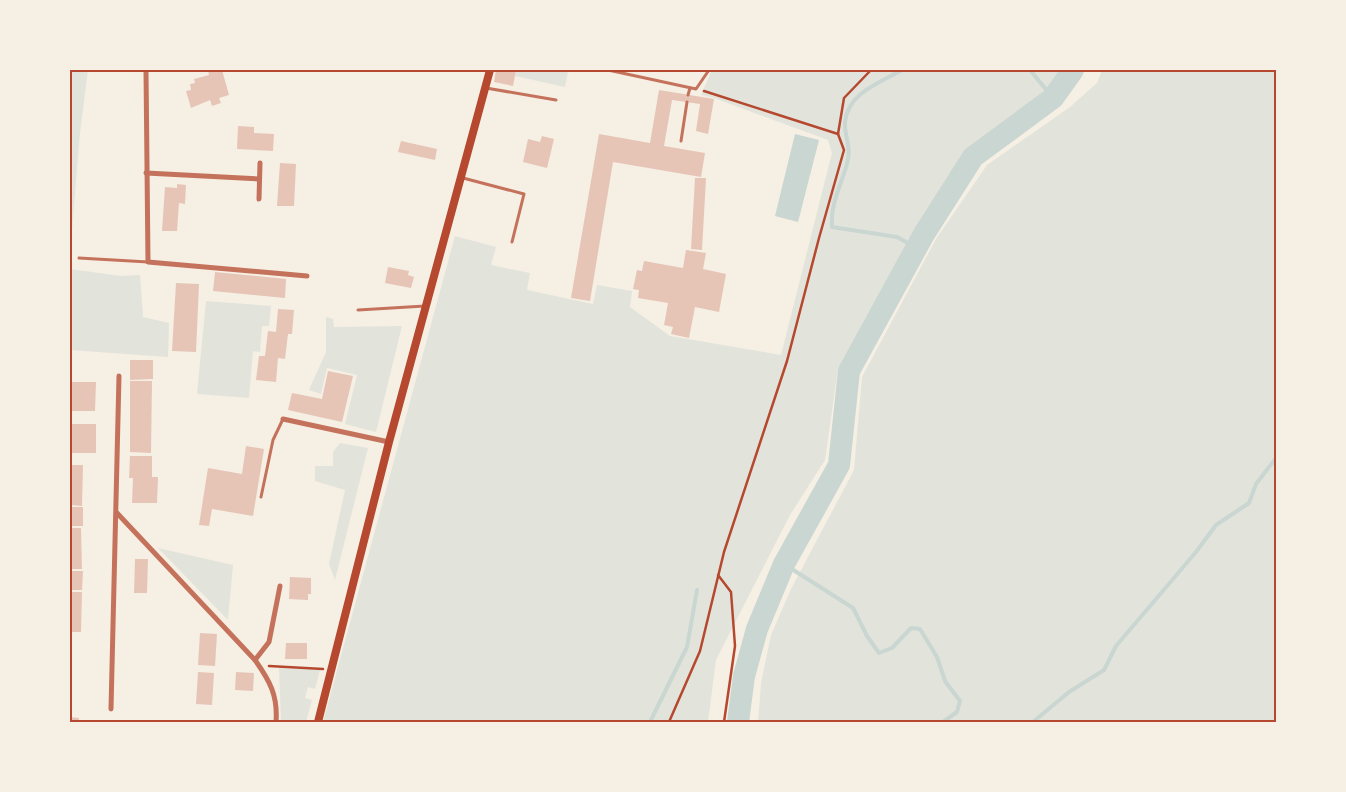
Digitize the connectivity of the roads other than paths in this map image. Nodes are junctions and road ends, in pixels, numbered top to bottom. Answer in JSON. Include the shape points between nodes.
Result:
{"nodes":[{"id":1,"x":146,"y":70,"type":"edge"},
{"id":2,"x":490,"y":70,"type":"edge"},
{"id":3,"x":608,"y":70,"type":"edge"},
{"id":4,"x":709,"y":70,"type":"edge"},
{"id":5,"x":485,"y":88,"type":"junction"},
{"id":6,"x":690,"y":88,"type":"junction"},
{"id":7,"x":688,"y":95,"type":"dead end"},
{"id":8,"x":556,"y":100,"type":"dead end"},
{"id":9,"x":687,"y":102,"type":"dead end"},
{"id":10,"x":681,"y":141,"type":"dead end"},
{"id":11,"x":260,"y":163,"type":"dead end"},
{"id":12,"x":146,"y":173,"type":"junction"},
{"id":13,"x":462,"y":178,"type":"junction"},
{"id":14,"x":259,"y":179,"type":"junction"},
{"id":15,"x":258,"y":199,"type":"dead end"},
{"id":16,"x":512,"y":242,"type":"dead end"},
{"id":17,"x":79,"y":258,"type":"dead end"},
{"id":18,"x":148,"y":262,"type":"junction"},
{"id":19,"x":307,"y":276,"type":"dead end"},
{"id":20,"x":427,"y":305,"type":"junction"},
{"id":21,"x":358,"y":310,"type":"dead end"},
{"id":22,"x":119,"y":376,"type":"dead end"},
{"id":23,"x":283,"y":419,"type":"joint"},
{"id":24,"x":389,"y":442,"type":"junction"},
{"id":25,"x":261,"y":496,"type":"dead end"},
{"id":26,"x":117,"y":513,"type":"junction"},
{"id":27,"x":280,"y":586,"type":"dead end"},
{"id":28,"x":255,"y":660,"type":"junction"},
{"id":29,"x":111,"y":709,"type":"dead end"},
{"id":30,"x":276,"y":722,"type":"edge"},
{"id":31,"x":318,"y":722,"type":"edge"}],
"edges":[{"from":1,"to":12,"type":"street"},
{"from":2,"to":5,"type":"main road"},
{"from":3,"to":6,"type":"lane"},
{"from":4,"to":6,"type":"lane","via":[[696,89]]},
{"from":5,"to":8,"type":"lane"},
{"from":5,"to":13,"type":"main road"},
{"from":6,"to":7,"type":"lane"},
{"from":9,"to":10,"type":"lane"},
{"from":11,"to":14,"type":"street"},
{"from":12,"to":14,"type":"street"},
{"from":12,"to":18,"type":"street"},
{"from":13,"to":16,"type":"lane","via":[[524,194]]},
{"from":13,"to":20,"type":"main road"},
{"from":14,"to":15,"type":"street"},
{"from":17,"to":18,"type":"lane"},
{"from":18,"to":19,"type":"street"},
{"from":20,"to":21,"type":"lane"},
{"from":20,"to":24,"type":"main road"},
{"from":22,"to":26,"type":"street"},
{"from":23,"to":24,"type":"street"},
{"from":23,"to":25,"type":"lane","via":[[273,440]]},
{"from":24,"to":31,"type":"main road"},
{"from":26,"to":28,"type":"street"},
{"from":26,"to":29,"type":"street"},
{"from":27,"to":28,"type":"street","via":[[269,642]]},
{"from":28,"to":30,"type":"street","via":[[270,681],[275,696]]}]}
